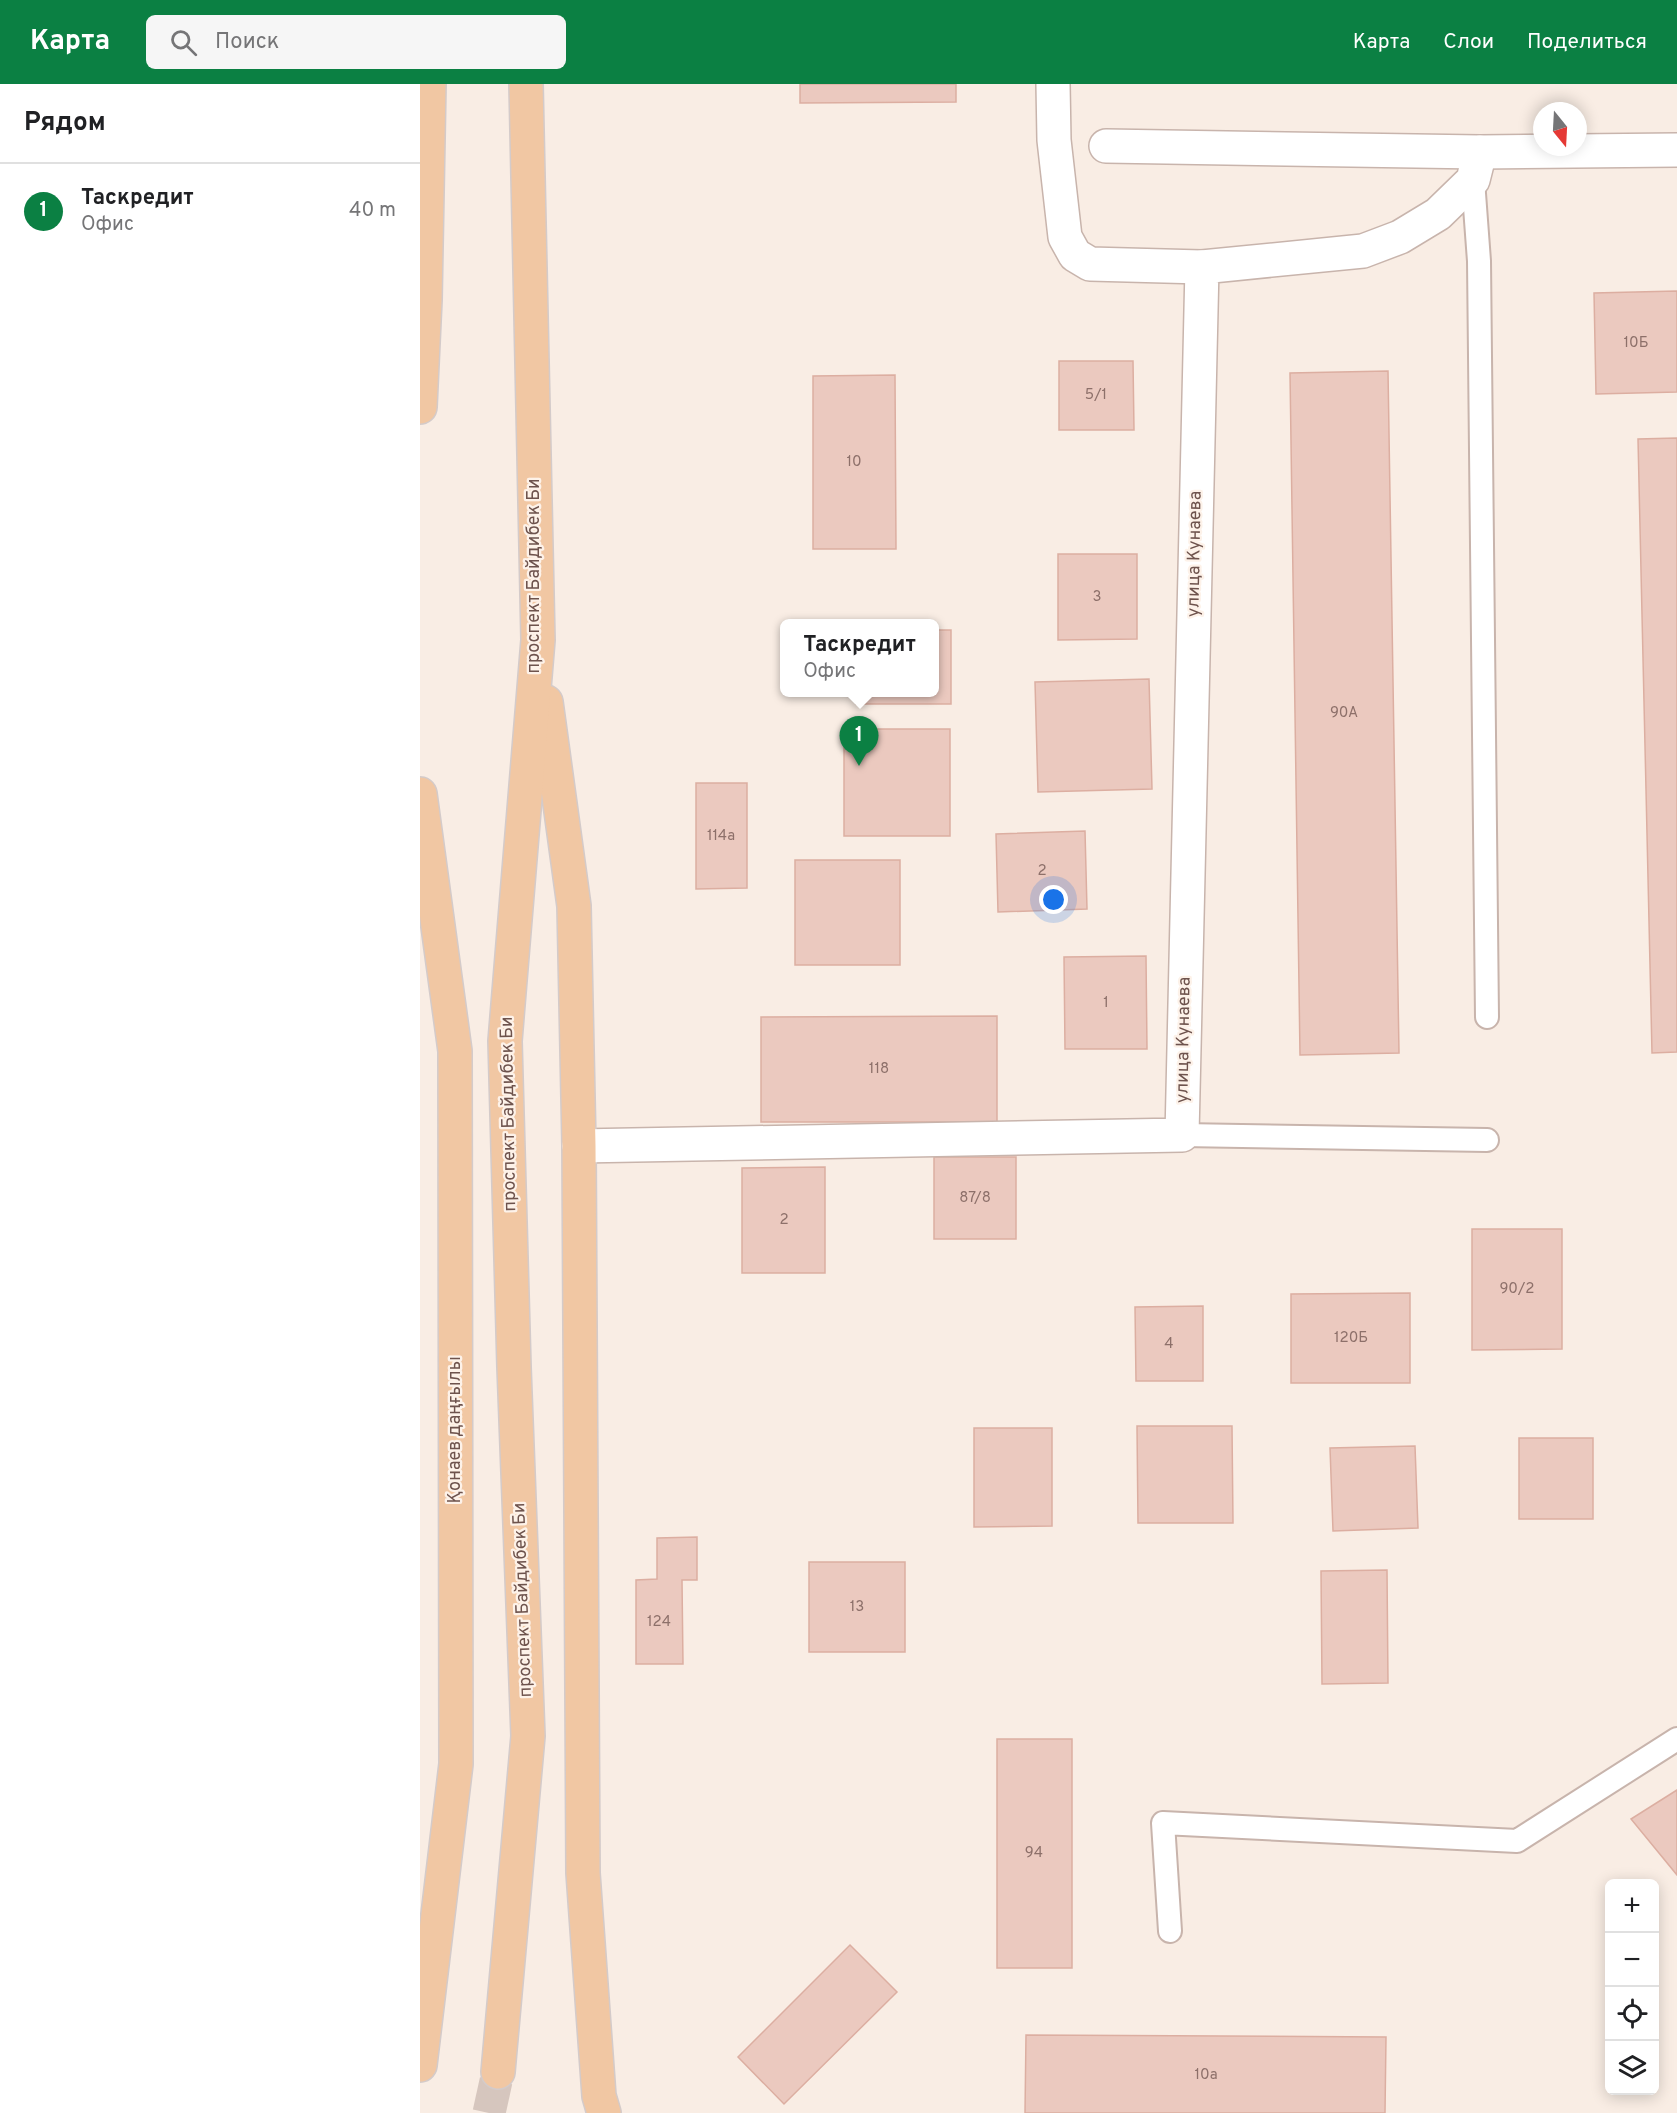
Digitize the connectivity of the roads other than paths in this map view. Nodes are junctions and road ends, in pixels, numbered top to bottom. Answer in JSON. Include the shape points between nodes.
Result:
{"nodes":[{"id":1,"x":429,"y":84,"type":"edge"},
{"id":2,"x":526,"y":84,"type":"edge"},
{"id":3,"x":1053,"y":84,"type":"edge"},
{"id":4,"x":1106,"y":146,"type":"dead end"},
{"id":5,"x":1677,"y":150,"type":"edge"},
{"id":6,"x":1476,"y":166,"type":"junction"},
{"id":7,"x":1202,"y":267,"type":"junction"},
{"id":8,"x":422,"y":300,"type":"edge"},
{"id":9,"x":420,"y":407,"type":"edge"},
{"id":10,"x":538,"y":640,"type":"junction"},
{"id":11,"x":420,"y":794,"type":"edge"},
{"id":12,"x":1488,"y":1017,"type":"dead end"},
{"id":13,"x":1182,"y":1135,"type":"junction"},
{"id":14,"x":1487,"y":1140,"type":"dead end"},
{"id":15,"x":579,"y":1146,"type":"junction"},
{"id":16,"x":1677,"y":1739,"type":"edge"},
{"id":17,"x":1170,"y":1931,"type":"dead end"},
{"id":18,"x":420,"y":2065,"type":"edge"},
{"id":19,"x":498,"y":2072,"type":"tunnel mouth"},
{"id":20,"x":604,"y":2113,"type":"edge"}],
"edges":[{"from":1,"to":8,"type":"main road"},
{"from":2,"to":10,"type":"main road","name":"проспект Байдибек Би"},
{"from":3,"to":7,"type":"street","via":[[1054,140],[1065,237],[1075,255],[1090,264]]},
{"from":4,"to":6,"type":"street"},
{"from":5,"to":6,"type":"street"},
{"from":6,"to":7,"type":"street","via":[[1438,214],[1400,237],[1363,250]]},
{"from":6,"to":12,"type":"lane"},
{"from":7,"to":13,"type":"street","name":"улица Кунаева"},
{"from":8,"to":9,"type":"main road"},
{"from":10,"to":15,"type":"main road","via":[[574,906]]},
{"from":10,"to":19,"type":"main road","name":"проспект Байдибек Би","via":[[506,1041],[528,1736]]},
{"from":11,"to":18,"type":"main road","name":"Қонаев даңғылы","via":[[455,1051],[456,1764]]},
{"from":13,"to":14,"type":"lane"},
{"from":13,"to":15,"type":"street"},
{"from":15,"to":20,"type":"main road","via":[[583,1873]]},
{"from":16,"to":17,"type":"lane","via":[[1517,1840],[1163,1823]]}]}
